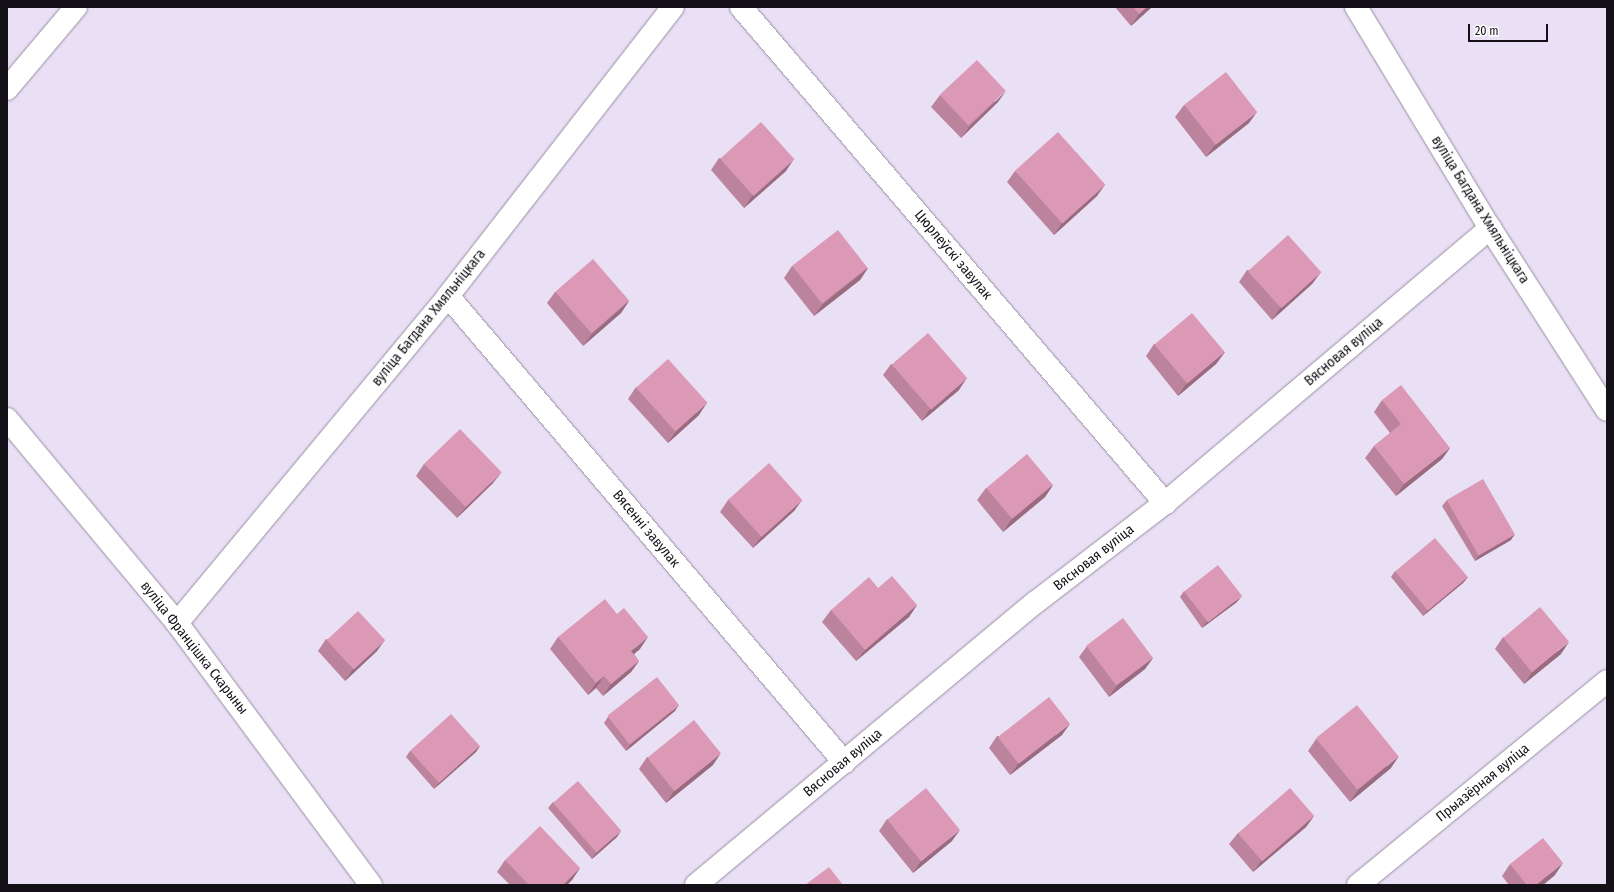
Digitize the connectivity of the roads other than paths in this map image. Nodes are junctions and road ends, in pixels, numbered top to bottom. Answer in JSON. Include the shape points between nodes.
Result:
{"nodes":[{"id":1,"x":76,"y":7,"type":"edge"},
{"id":2,"x":673,"y":7,"type":"edge"},
{"id":3,"x":741,"y":7,"type":"edge"},
{"id":4,"x":1356,"y":7,"type":"edge"},
{"id":5,"x":7,"y":89,"type":"edge"},
{"id":6,"x":1490,"y":228,"type":"junction"},
{"id":7,"x":448,"y":296,"type":"junction"},
{"id":8,"x":1607,"y":410,"type":"edge"},
{"id":9,"x":7,"y":419,"type":"edge"},
{"id":10,"x":1165,"y":503,"type":"junction"},
{"id":11,"x":177,"y":623,"type":"junction"},
{"id":12,"x":1607,"y":681,"type":"edge"},
{"id":13,"x":844,"y":762,"type":"junction"},
{"id":14,"x":371,"y":885,"type":"edge"},
{"id":15,"x":696,"y":885,"type":"edge"},
{"id":16,"x":1358,"y":885,"type":"edge"}],
"edges":[{"from":1,"to":5,"type":"street"},
{"from":2,"to":7,"type":"street","name":"вуліца Багдана Хмяльніцкага"},
{"from":3,"to":10,"type":"street","name":"Цюрлеўскі завулак"},
{"from":4,"to":6,"type":"street","name":"вуліца Багдана Хмяльніцкага"},
{"from":6,"to":8,"type":"street","name":"вуліца Багдана Хмяльніцкага"},
{"from":6,"to":10,"type":"street","name":"Вясновая вуліца"},
{"from":7,"to":11,"type":"street","name":"вуліца Багдана Хмяльніцкага"},
{"from":7,"to":13,"type":"street","name":"Вясенні завулак"},
{"from":9,"to":11,"type":"street","name":"вуліца Францішка Скарыны"},
{"from":10,"to":13,"type":"street","name":"Вясновая вуліца","via":[[1036,602]]},
{"from":11,"to":14,"type":"street","name":"вуліца Францішка Скарыны"},
{"from":12,"to":16,"type":"street","name":"Прыазёрная вуліца"},
{"from":13,"to":15,"type":"street","name":"Вясновая вуліца"}]}
